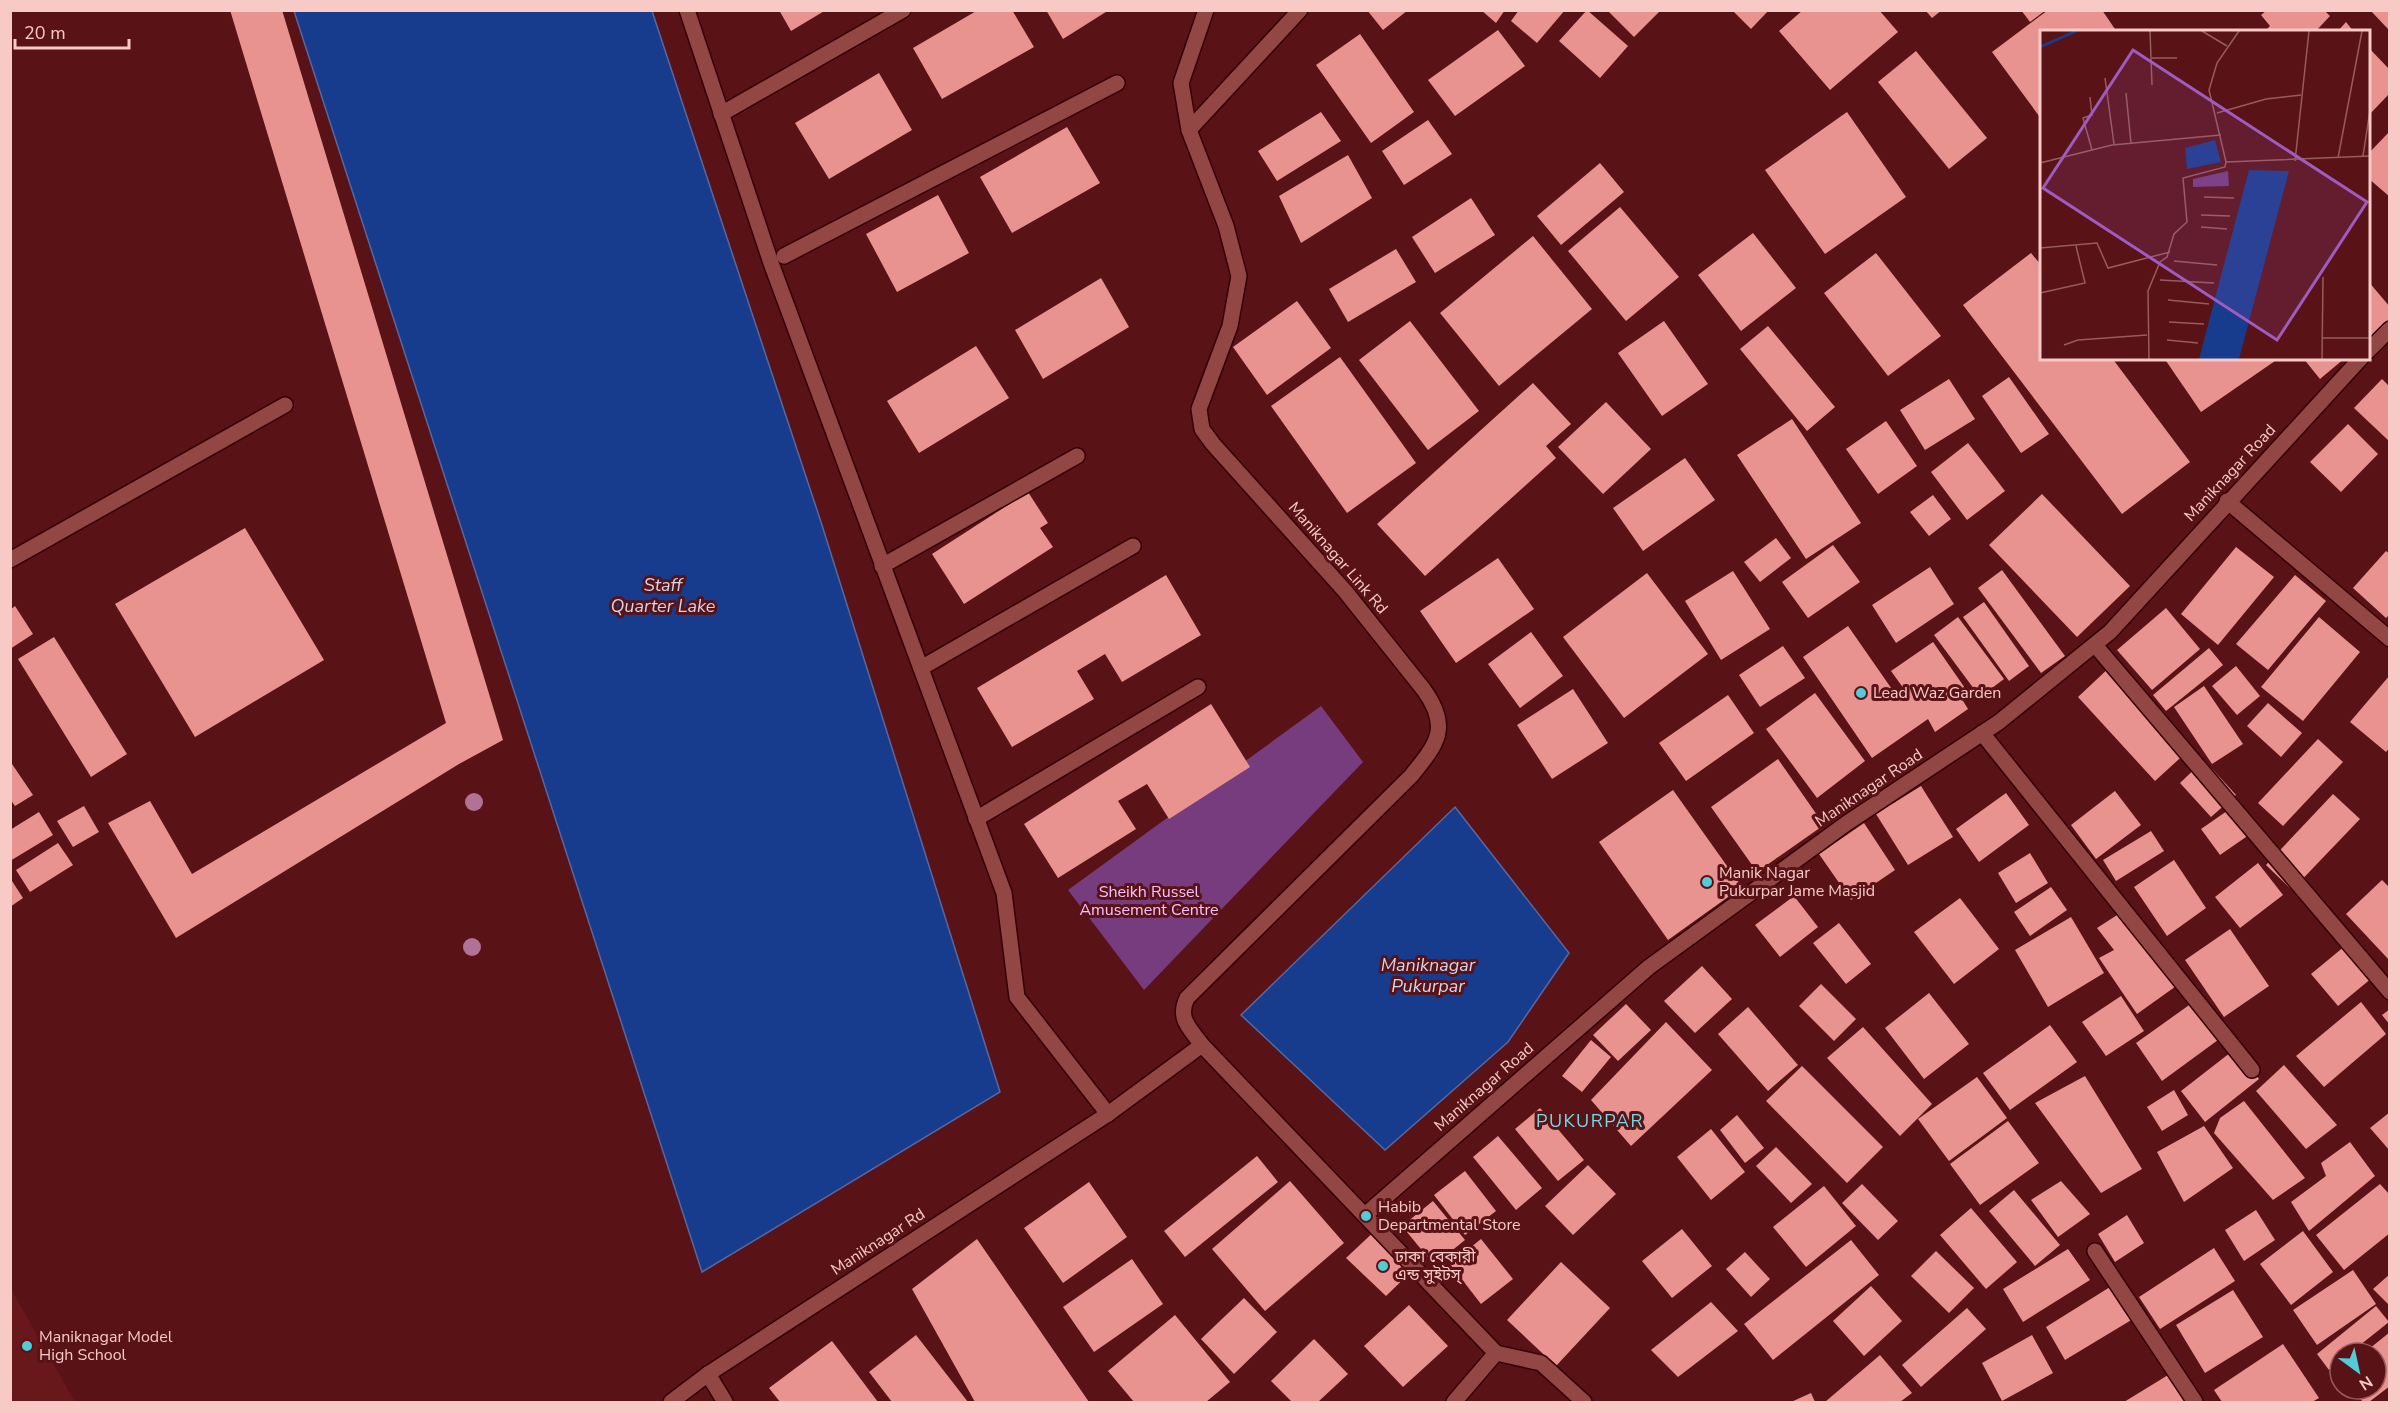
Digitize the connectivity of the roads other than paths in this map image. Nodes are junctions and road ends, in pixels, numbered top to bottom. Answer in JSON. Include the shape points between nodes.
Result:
{"nodes":[{"id":1,"x":687,"y":10,"type":"edge"},
{"id":2,"x":903,"y":10,"type":"edge"},
{"id":3,"x":1206,"y":10,"type":"edge"},
{"id":4,"x":1300,"y":10,"type":"edge"},
{"id":5,"x":1117,"y":83,"type":"dead end"},
{"id":6,"x":721,"y":114,"type":"junction"},
{"id":7,"x":1190,"y":130,"type":"junction"},
{"id":8,"x":784,"y":256,"type":"dead end"},
{"id":9,"x":2390,"y":328,"type":"edge"},
{"id":10,"x":2370,"y":349,"type":"edge"},
{"id":11,"x":2359,"y":360,"type":"edge"},
{"id":12,"x":285,"y":405,"type":"dead end"},
{"id":13,"x":1077,"y":456,"type":"dead end"},
{"id":14,"x":2228,"y":501,"type":"junction"},
{"id":15,"x":1133,"y":546,"type":"dead end"},
{"id":16,"x":10,"y":560,"type":"edge"},
{"id":17,"x":882,"y":566,"type":"junction"},
{"id":18,"x":2390,"y":639,"type":"edge"},
{"id":19,"x":2095,"y":645,"type":"junction"},
{"id":20,"x":921,"y":668,"type":"junction"},
{"id":21,"x":1198,"y":687,"type":"dead end"},
{"id":22,"x":1982,"y":734,"type":"junction"},
{"id":23,"x":976,"y":819,"type":"junction"},
{"id":24,"x":2390,"y":992,"type":"edge"},
{"id":25,"x":1202,"y":1045,"type":"junction"},
{"id":26,"x":2252,"y":1070,"type":"dead end"},
{"id":27,"x":1108,"y":1114,"type":"junction"},
{"id":28,"x":1365,"y":1215,"type":"junction"},
{"id":29,"x":2095,"y":1251,"type":"dead end"},
{"id":30,"x":1496,"y":1353,"type":"junction"},
{"id":31,"x":708,"y":1374,"type":"junction"},
{"id":32,"x":671,"y":1402,"type":"edge"},
{"id":33,"x":725,"y":1402,"type":"edge"},
{"id":34,"x":1454,"y":1402,"type":"edge"},
{"id":35,"x":1584,"y":1402,"type":"edge"},
{"id":36,"x":2195,"y":1402,"type":"edge"}],
"edges":[{"from":1,"to":6,"type":"street"},
{"from":2,"to":6,"type":"street"},
{"from":3,"to":7,"type":"street","name":"Maniknagar Link Rd","via":[[1181,83]]},
{"from":4,"to":7,"type":"street"},
{"from":5,"to":8,"type":"street"},
{"from":6,"to":17,"type":"street"},
{"from":7,"to":25,"type":"street","name":"Maniknagar Link Rd","via":[[1226,226],[1239,276],[1230,326],[1199,409],[1202,429],[1346,591],[1424,690],[1441,725],[1429,754],[1411,776],[1187,998],[1182,1019]]},
{"from":9,"to":10,"type":"street"},
{"from":11,"to":14,"type":"street","name":"Maniknagar Road"},
{"from":12,"to":16,"type":"street"},
{"from":13,"to":17,"type":"street"},
{"from":14,"to":18,"type":"street"},
{"from":14,"to":19,"type":"street","name":"Maniknagar Road"},
{"from":15,"to":20,"type":"street"},
{"from":17,"to":20,"type":"street"},
{"from":19,"to":22,"type":"street","name":"Maniknagar Road"},
{"from":19,"to":24,"type":"street"},
{"from":20,"to":23,"type":"street"},
{"from":21,"to":23,"type":"street"},
{"from":22,"to":26,"type":"street"},
{"from":22,"to":28,"type":"street","name":"Maniknagar Road","via":[[1847,823],[1649,967]]},
{"from":23,"to":27,"type":"street","via":[[1004,893],[1017,997]]},
{"from":25,"to":27,"type":"street","name":"Maniknagar Rd"},
{"from":25,"to":28,"type":"street"},
{"from":27,"to":31,"type":"street","name":"Maniknagar Rd"},
{"from":28,"to":30,"type":"street"},
{"from":29,"to":36,"type":"street"},
{"from":30,"to":34,"type":"street"},
{"from":30,"to":35,"type":"street","via":[[1541,1364]]},
{"from":31,"to":32,"type":"street","name":"Maniknagar Rd"},
{"from":31,"to":33,"type":"street"}]}
